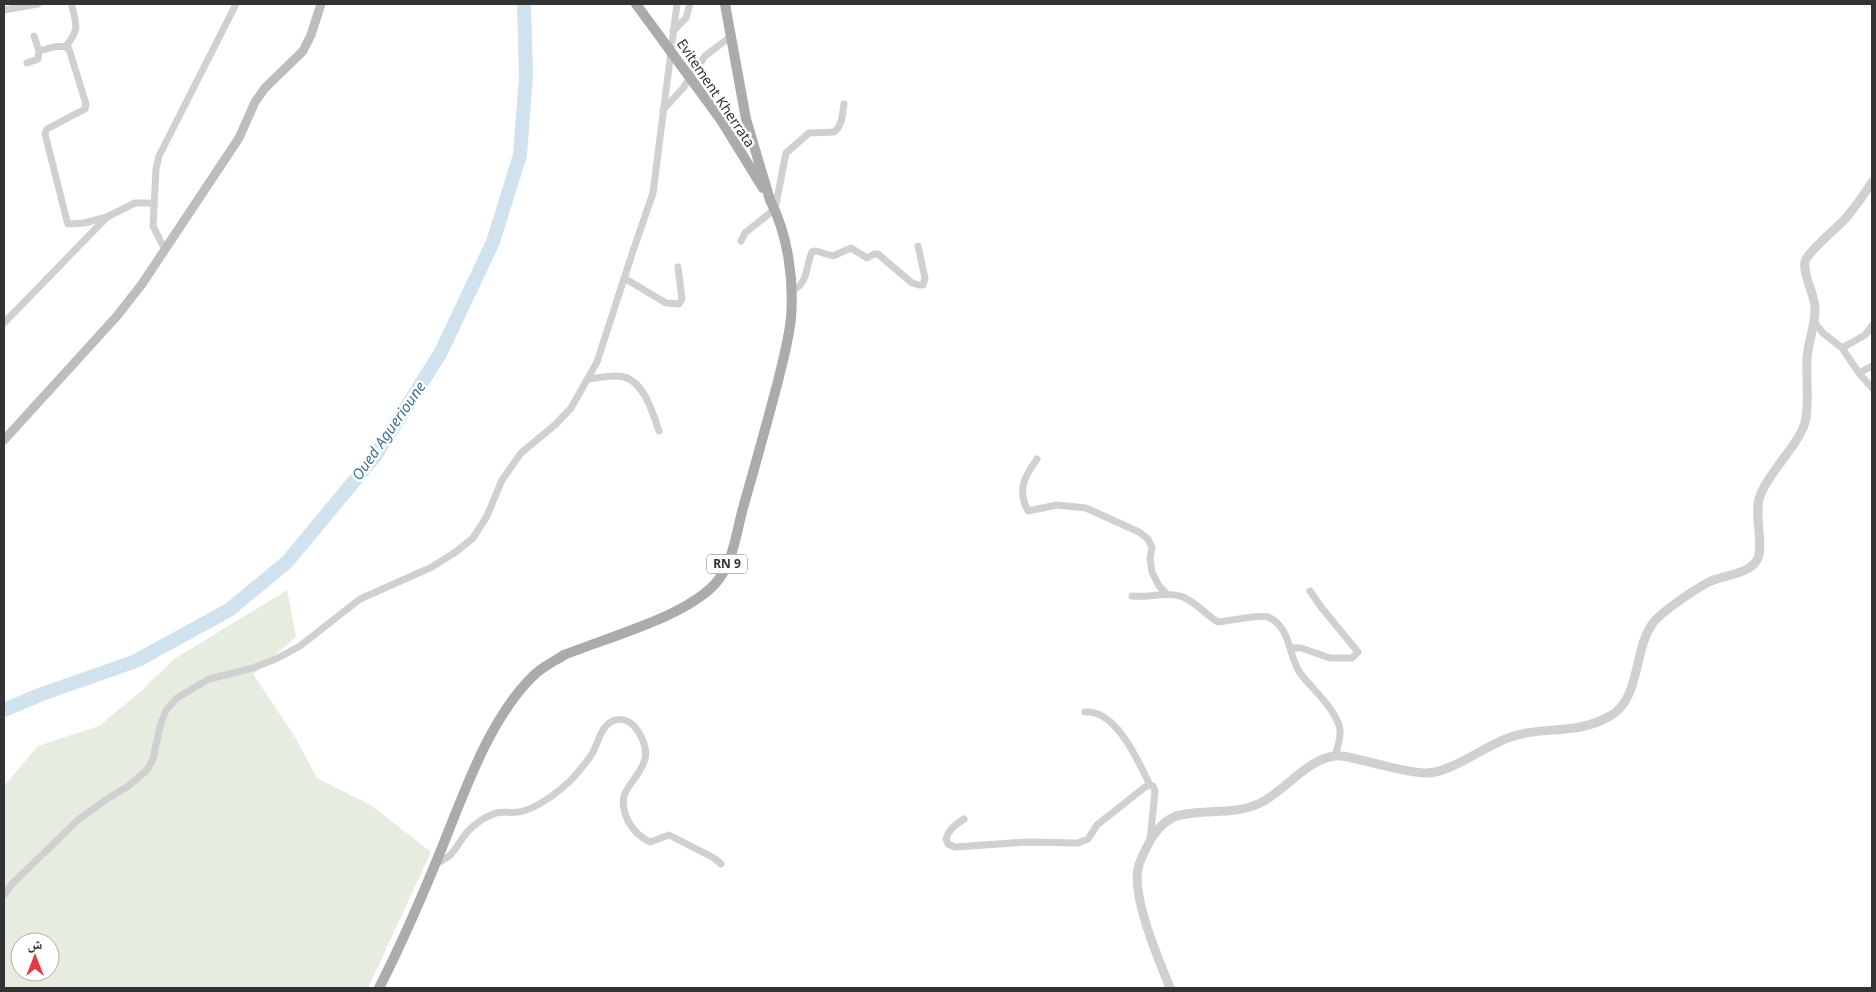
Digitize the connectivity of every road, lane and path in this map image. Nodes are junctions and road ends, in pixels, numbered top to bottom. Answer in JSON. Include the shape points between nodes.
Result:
{"nodes":[{"id":1,"x":38,"y":4,"type":"edge"},
{"id":2,"x":236,"y":4,"type":"edge"},
{"id":3,"x":321,"y":4,"type":"edge"},
{"id":4,"x":636,"y":4,"type":"edge"},
{"id":5,"x":677,"y":4,"type":"edge"},
{"id":6,"x":690,"y":4,"type":"edge"},
{"id":7,"x":725,"y":4,"type":"edge"},
{"id":8,"x":72,"y":7,"type":"dead end"},
{"id":9,"x":4,"y":10,"type":"edge"},
{"id":10,"x":673,"y":30,"type":"junction"},
{"id":11,"x":34,"y":36,"type":"dead end"},
{"id":12,"x":730,"y":37,"type":"junction"},
{"id":13,"x":66,"y":46,"type":"junction"},
{"id":14,"x":39,"y":51,"type":"junction"},
{"id":15,"x":27,"y":63,"type":"dead end"},
{"id":16,"x":844,"y":104,"type":"dead end"},
{"id":17,"x":663,"y":111,"type":"junction"},
{"id":18,"x":1872,"y":182,"type":"edge"},
{"id":19,"x":153,"y":203,"type":"junction"},
{"id":20,"x":772,"y":205,"type":"junction"},
{"id":21,"x":107,"y":217,"type":"junction"},
{"id":22,"x":741,"y":240,"type":"dead end"},
{"id":23,"x":918,"y":246,"type":"dead end"},
{"id":24,"x":165,"y":250,"type":"junction"},
{"id":25,"x":678,"y":267,"type":"dead end"},
{"id":26,"x":624,"y":278,"type":"junction"},
{"id":27,"x":791,"y":291,"type":"junction"},
{"id":28,"x":1814,"y":322,"type":"junction"},
{"id":29,"x":4,"y":323,"type":"edge"},
{"id":30,"x":1872,"y":326,"type":"edge"},
{"id":31,"x":1842,"y":348,"type":"junction"},
{"id":32,"x":1872,"y":366,"type":"edge"},
{"id":33,"x":1859,"y":373,"type":"junction"},
{"id":34,"x":588,"y":379,"type":"junction"},
{"id":35,"x":1872,"y":388,"type":"edge"},
{"id":36,"x":659,"y":431,"type":"dead end"},
{"id":37,"x":4,"y":440,"type":"edge"},
{"id":38,"x":1037,"y":459,"type":"dead end"},
{"id":39,"x":1310,"y":591,"type":"dead end"},
{"id":40,"x":1167,"y":594,"type":"junction"},
{"id":41,"x":1132,"y":596,"type":"dead end"},
{"id":42,"x":1291,"y":648,"type":"junction"},
{"id":43,"x":1085,"y":712,"type":"dead end"},
{"id":44,"x":1336,"y":755,"type":"junction"},
{"id":45,"x":1150,"y":785,"type":"junction"},
{"id":46,"x":964,"y":820,"type":"dead end"},
{"id":47,"x":1150,"y":842,"type":"junction"},
{"id":48,"x":436,"y":864,"type":"junction"},
{"id":49,"x":721,"y":864,"type":"dead end"},
{"id":50,"x":4,"y":895,"type":"edge"},
{"id":51,"x":379,"y":988,"type":"edge"},
{"id":52,"x":1170,"y":988,"type":"edge"}],
"edges":[{"from":1,"to":9,"type":"street"},
{"from":2,"to":19,"type":"street","via":[[159,156]]},
{"from":3,"to":24,"type":"main road","via":[[303,51],[255,102],[239,138]]},
{"from":4,"to":20,"type":"main road","name":"Evitement Kherrata","bridge":true,"via":[[721,120]]},
{"from":5,"to":10,"type":"street"},
{"from":6,"to":10,"type":"street","via":[[686,18]]},
{"from":7,"to":12,"type":"main road","number":"RN 9"},
{"from":8,"to":13,"type":"street","via":[[76,30]]},
{"from":10,"to":17,"type":"street"},
{"from":11,"to":14,"type":"street"},
{"from":12,"to":17,"type":"street","via":[[705,56]]},
{"from":12,"to":20,"type":"main road","number":"RN 9","via":[[746,119]]},
{"from":13,"to":14,"type":"street"},
{"from":13,"to":21,"type":"street","via":[[85,109],[47,129],[47,143],[68,224]]},
{"from":14,"to":15,"type":"street","via":[[38,59]]},
{"from":16,"to":20,"type":"street","via":[[838,129],[809,133],[786,153]]},
{"from":17,"to":26,"type":"street","via":[[653,193]]},
{"from":18,"to":28,"type":"street","via":[[1844,220],[1809,254],[1805,263],[1815,306]]},
{"from":19,"to":21,"type":"street","via":[[136,204]]},
{"from":19,"to":24,"type":"street","via":[[153,226]]},
{"from":20,"to":22,"type":"street"},
{"from":20,"to":27,"type":"main road","number":"RN 9","via":[[786,244]]},
{"from":21,"to":29,"type":"street"},
{"from":23,"to":27,"type":"street","via":[[925,278],[923,284],[912,283],[878,254],[867,258],[851,248],[833,256],[812,252],[802,283]]},
{"from":24,"to":37,"type":"main road","via":[[117,316]]},
{"from":25,"to":26,"type":"street","via":[[682,299],[679,304],[666,303]]},
{"from":26,"to":34,"type":"street","via":[[597,362]]},
{"from":27,"to":48,"type":"main road","number":"RN 9","via":[[787,343],[734,544],[721,575],[706,592],[683,608],[564,655],[546,665],[524,685],[502,715],[479,760]]},
{"from":28,"to":31,"type":"street","via":[[1823,334]]},
{"from":28,"to":44,"type":"street","via":[[1807,355],[1806,421],[1760,494],[1757,509],[1760,556],[1752,567],[1709,582],[1654,621],[1647,633],[1630,692],[1617,712],[1592,724],[1507,738],[1476,755],[1428,774]]},
{"from":30,"to":31,"type":"street","via":[[1866,335]]},
{"from":31,"to":33,"type":"street"},
{"from":32,"to":33,"type":"street"},
{"from":33,"to":35,"type":"street"},
{"from":34,"to":36,"type":"street","via":[[623,377],[636,382]]},
{"from":34,"to":50,"type":"street","via":[[571,408],[520,453],[502,480],[487,516],[473,538],[432,567],[360,599],[300,646],[278,658],[209,679],[177,698],[166,710],[148,770],[79,819]]},
{"from":38,"to":40,"type":"street","via":[[1026,475],[1023,489],[1028,511],[1057,506],[1086,508],[1139,532],[1148,539],[1152,548],[1152,572]]},
{"from":39,"to":42,"type":"street","via":[[1358,652],[1352,658],[1330,658]]},
{"from":40,"to":41,"type":"street","via":[[1144,598]]},
{"from":40,"to":42,"type":"street","via":[[1182,597],[1218,622],[1268,617],[1286,634]]},
{"from":42,"to":44,"type":"street","via":[[1300,672],[1324,700],[1340,727]]},
{"from":43,"to":45,"type":"street","via":[[1095,711],[1102,715],[1128,742]]},
{"from":44,"to":47,"type":"street","via":[[1320,760],[1257,805],[1233,811],[1178,815],[1164,822]]},
{"from":45,"to":46,"type":"street","via":[[1097,825],[1088,839],[1078,843],[1027,842],[954,847],[948,844],[948,831]]},
{"from":45,"to":47,"type":"street","via":[[1155,791]]},
{"from":47,"to":52,"type":"street","via":[[1137,870],[1137,886]]},
{"from":48,"to":49,"type":"street","via":[[451,854],[475,824],[496,814],[522,812],[558,792],[581,770],[607,726],[623,720],[633,725],[645,744],[646,753],[623,797],[629,824],[650,842],[670,835]]},
{"from":48,"to":51,"type":"main road","number":"RN 9"}]}
